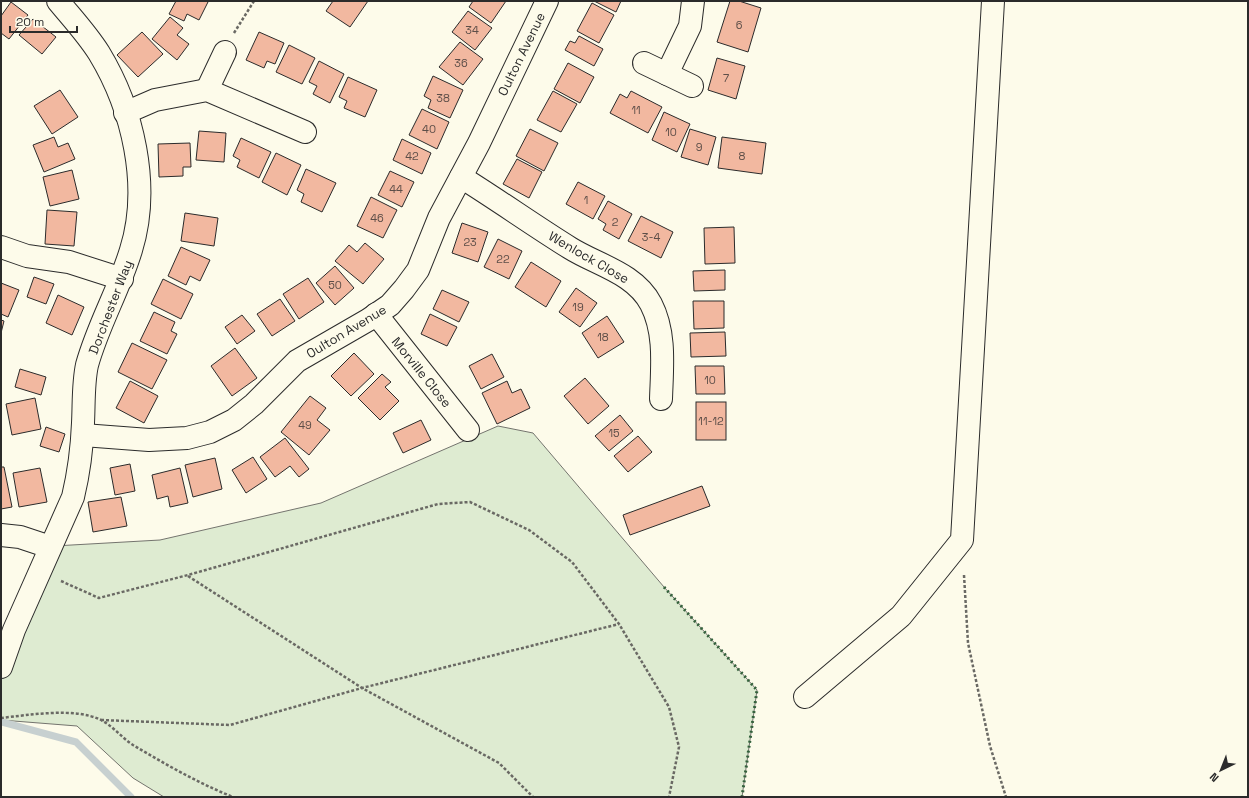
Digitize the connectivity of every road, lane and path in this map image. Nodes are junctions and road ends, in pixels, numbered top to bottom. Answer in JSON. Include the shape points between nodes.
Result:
{"nodes":[{"id":1,"x":58,"y":1,"type":"edge"},
{"id":2,"x":254,"y":1,"type":"edge"},
{"id":3,"x":547,"y":1,"type":"edge"},
{"id":4,"x":693,"y":1,"type":"edge"},
{"id":5,"x":993,"y":1,"type":"edge"},
{"id":6,"x":225,"y":52,"type":"joint"},
{"id":7,"x":644,"y":63,"type":"dead end"},
{"id":8,"x":667,"y":74,"type":"junction"},
{"id":9,"x":692,"y":86,"type":"dead end"},
{"id":10,"x":207,"y":90,"type":"junction"},
{"id":11,"x":125,"y":113,"type":"junction"},
{"id":12,"x":305,"y":132,"type":"dead end"},
{"id":13,"x":461,"y":177,"type":"junction"},
{"id":14,"x":1,"y":247,"type":"edge"},
{"id":15,"x":122,"y":279,"type":"junction"},
{"id":16,"x":376,"y":314,"type":"junction"},
{"id":17,"x":660,"y":399,"type":"dead end"},
{"id":18,"x":468,"y":430,"type":"dead end"},
{"id":19,"x":82,"y":435,"type":"junction"},
{"id":20,"x":1,"y":535,"type":"edge"},
{"id":21,"x":962,"y":540,"type":"junction"},
{"id":22,"x":50,"y":546,"type":"junction"},
{"id":23,"x":39,"y":572,"type":"junction"},
{"id":24,"x":188,"y":575,"type":"junction"},
{"id":25,"x":618,"y":624,"type":"junction"},
{"id":26,"x":1,"y":667,"type":"edge"},
{"id":27,"x":362,"y":688,"type":"junction"},
{"id":28,"x":805,"y":697,"type":"dead end"},
{"id":29,"x":1,"y":718,"type":"edge"},
{"id":30,"x":101,"y":720,"type":"junction"},
{"id":31,"x":233,"y":797,"type":"edge"},
{"id":32,"x":533,"y":797,"type":"edge"},
{"id":33,"x":669,"y":797,"type":"edge"},
{"id":34,"x":1006,"y":797,"type":"edge"}],
"edges":[{"from":1,"to":11,"type":"street","name":"Dorchester Way","via":[[99,54],[114,81]]},
{"from":2,"to":6,"type":"path","via":[[235,30]]},
{"from":3,"to":13,"type":"street","name":"Oulton Avenue"},
{"from":4,"to":8,"type":"street","via":[[690,26]]},
{"from":5,"to":21,"type":"street"},
{"from":6,"to":10,"type":"street"},
{"from":7,"to":8,"type":"street"},
{"from":8,"to":9,"type":"street"},
{"from":10,"to":11,"type":"street","via":[[154,100]]},
{"from":10,"to":12,"type":"street"},
{"from":11,"to":15,"type":"street","name":"Dorchester Way","via":[[138,158],[140,185],[139,211],[132,248]]},
{"from":13,"to":16,"type":"street","name":"Oulton Avenue","via":[[439,218],[418,270],[390,305]]},
{"from":13,"to":17,"type":"street","name":"Wenlock Close","via":[[509,206],[569,248],[621,274],[642,292],[650,302],[660,332],[663,351]]},
{"from":14,"to":15,"type":"street","via":[[27,256],[69,262]]},
{"from":15,"to":19,"type":"street","name":"Dorchester Way","via":[[99,329],[87,367]]},
{"from":16,"to":18,"type":"street","name":"Morville Close"},
{"from":16,"to":19,"type":"street","name":"Oulton Avenue","via":[[297,361],[254,404],[234,420],[210,432],[187,438],[149,440]]},
{"from":19,"to":22,"type":"street","name":"Dorchester Way","via":[[73,497]]},
{"from":20,"to":22,"type":"street","via":[[20,537]]},
{"from":21,"to":28,"type":"street","via":[[901,616]]},
{"from":21,"to":34,"type":"path","via":[[968,643],[990,746]]},
{"from":22,"to":23,"type":"street","name":"Dorchester Way"},
{"from":23,"to":24,"type":"path","via":[[99,598]]},
{"from":23,"to":26,"type":"street","name":"Dorchester Way"},
{"from":24,"to":25,"type":"path","via":[[410,511],[438,504],[470,502],[529,530],[572,562]]},
{"from":24,"to":27,"type":"path"},
{"from":25,"to":27,"type":"path"},
{"from":25,"to":33,"type":"path","via":[[669,707],[679,747]]},
{"from":27,"to":30,"type":"path","via":[[230,725]]},
{"from":27,"to":32,"type":"path","via":[[499,763]]},
{"from":29,"to":30,"type":"path","via":[[73,714]]},
{"from":30,"to":31,"type":"path","via":[[131,744],[211,788]]}]}
